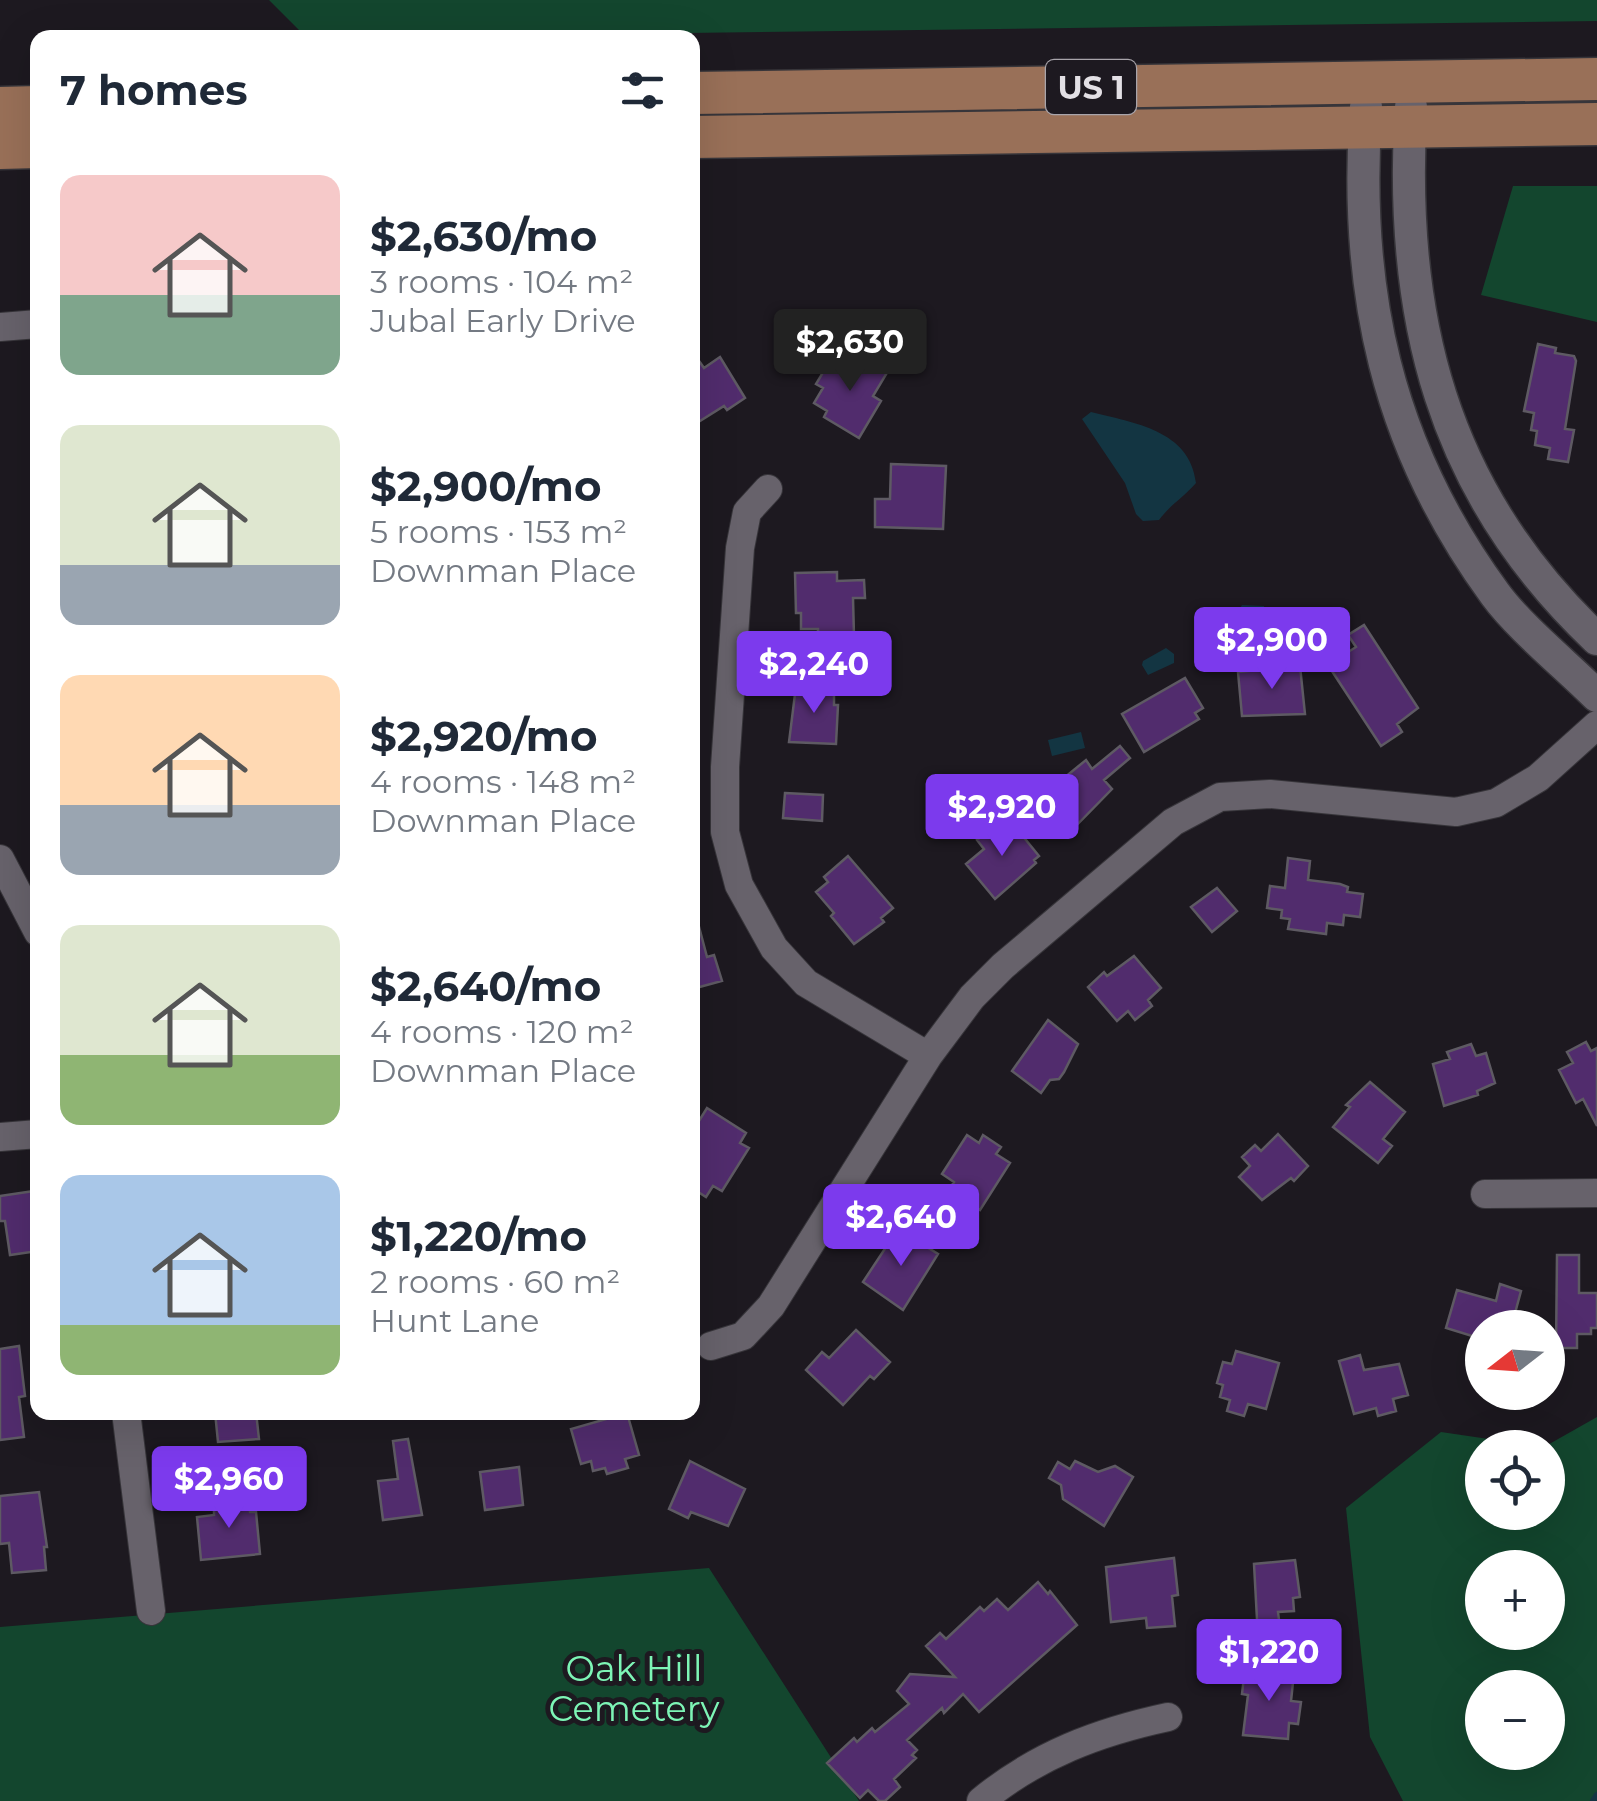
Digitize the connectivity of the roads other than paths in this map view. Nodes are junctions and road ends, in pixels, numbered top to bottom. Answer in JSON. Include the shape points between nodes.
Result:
{"nodes":[{"id":1,"x":1597,"y":78,"type":"edge"},
{"id":2,"x":1368,"y":82,"type":"junction"},
{"id":3,"x":1413,"y":82,"type":"junction"},
{"id":4,"x":700,"y":93,"type":"edge"},
{"id":5,"x":30,"y":107,"type":"edge"},
{"id":6,"x":0,"y":108,"type":"edge"},
{"id":7,"x":1597,"y":124,"type":"edge"},
{"id":8,"x":1410,"y":127,"type":"junction"},
{"id":9,"x":1365,"y":128,"type":"junction"},
{"id":10,"x":700,"y":138,"type":"edge"},
{"id":11,"x":30,"y":147,"type":"edge"},
{"id":12,"x":0,"y":148,"type":"edge"},
{"id":13,"x":30,"y":325,"type":"edge"},
{"id":14,"x":0,"y":327,"type":"edge"},
{"id":15,"x":768,"y":490,"type":"dead end"},
{"id":16,"x":1597,"y":639,"type":"edge"},
{"id":17,"x":1597,"y":696,"type":"edge"},
{"id":18,"x":1597,"y":725,"type":"edge"},
{"id":19,"x":0,"y":859,"type":"edge"},
{"id":20,"x":30,"y":917,"type":"edge"},
{"id":21,"x":928,"y":1056,"type":"junction"},
{"id":22,"x":30,"y":1135,"type":"edge"},
{"id":23,"x":0,"y":1137,"type":"edge"},
{"id":24,"x":1486,"y":1194,"type":"dead end"},
{"id":25,"x":1597,"y":1194,"type":"edge"},
{"id":26,"x":711,"y":1346,"type":"dead end"},
{"id":27,"x":127,"y":1420,"type":"edge"},
{"id":28,"x":151,"y":1611,"type":"dead end"},
{"id":29,"x":1168,"y":1718,"type":"dead end"},
{"id":30,"x":980,"y":1801,"type":"edge"}],
"edges":[{"from":1,"to":3,"type":"main road","number":"US 1"},
{"from":2,"to":3,"type":"main road","number":"US 1"},
{"from":2,"to":4,"type":"main road","number":"US 1"},
{"from":2,"to":9,"type":"street"},
{"from":3,"to":8,"type":"street"},
{"from":5,"to":6,"type":"main road"},
{"from":7,"to":8,"type":"main road","number":"US 1"},
{"from":8,"to":9,"type":"main road","number":"US 1"},
{"from":8,"to":16,"type":"street","via":[[1418,317],[1462,459],[1502,526]]},
{"from":9,"to":10,"type":"main road","number":"US 1"},
{"from":9,"to":17,"type":"street","via":[[1375,326],[1398,414],[1437,504],[1497,597]]},
{"from":11,"to":12,"type":"main road"},
{"from":13,"to":14,"type":"street"},
{"from":15,"to":21,"type":"street","via":[[747,512],[740,548],[725,766],[725,832],[738,885],[774,948],[806,982]]},
{"from":18,"to":21,"type":"street","via":[[1538,778],[1496,803],[1456,812],[1270,794],[1220,796],[1174,822],[1003,966]]},
{"from":19,"to":20,"type":"street"},
{"from":21,"to":26,"type":"street","via":[[771,1306],[743,1336]]},
{"from":22,"to":23,"type":"street"},
{"from":24,"to":25,"type":"street"},
{"from":27,"to":28,"type":"street"},
{"from":29,"to":30,"type":"street","via":[[1124,1726],[1055,1752]]}]}
